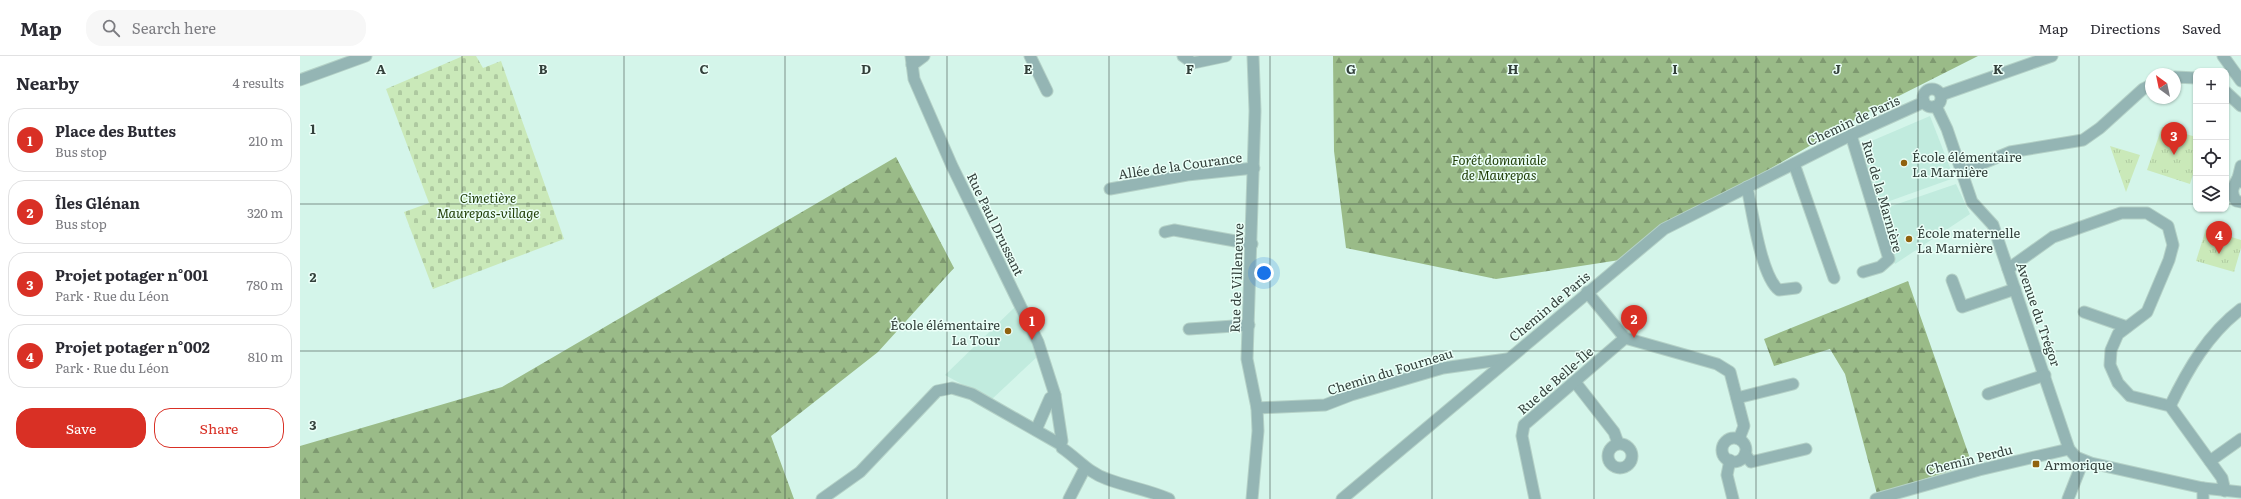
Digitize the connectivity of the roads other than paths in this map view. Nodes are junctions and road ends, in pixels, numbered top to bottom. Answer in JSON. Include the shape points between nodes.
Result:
{"nodes":[{"id":1,"x":366,"y":56,"type":"edge"},
{"id":2,"x":924,"y":56,"type":"edge"},
{"id":3,"x":1030,"y":56,"type":"edge"},
{"id":4,"x":1183,"y":56,"type":"edge"},
{"id":5,"x":1226,"y":56,"type":"edge"},
{"id":6,"x":1254,"y":56,"type":"edge"},
{"id":7,"x":2052,"y":56,"type":"edge"},
{"id":8,"x":2223,"y":56,"type":"edge"},
{"id":9,"x":912,"y":61,"type":"edge"},
{"id":10,"x":2181,"y":77,"type":"edge"},
{"id":11,"x":2193,"y":78,"type":"edge"},
{"id":12,"x":300,"y":80,"type":"edge"},
{"id":13,"x":2241,"y":80,"type":"edge"},
{"id":14,"x":2145,"y":87,"type":"edge"},
{"id":15,"x":1047,"y":91,"type":"dead end"},
{"id":16,"x":1941,"y":95,"type":"junction"},
{"id":17,"x":2229,"y":95,"type":"edge"},
{"id":18,"x":1924,"y":102,"type":"junction"},
{"id":19,"x":1936,"y":106,"type":"junction"},
{"id":20,"x":2241,"y":106,"type":"edge"},
{"id":21,"x":1851,"y":135,"type":"junction"},
{"id":22,"x":1794,"y":164,"type":"junction"},
{"id":23,"x":2241,"y":166,"type":"edge"},
{"id":24,"x":1254,"y":168,"type":"junction"},
{"id":25,"x":1962,"y":172,"type":"junction"},
{"id":26,"x":2239,"y":180,"type":"edge"},
{"id":27,"x":1747,"y":187,"type":"junction"},
{"id":28,"x":1110,"y":189,"type":"dead end"},
{"id":29,"x":2241,"y":202,"type":"edge"},
{"id":30,"x":1165,"y":232,"type":"dead end"},
{"id":31,"x":1252,"y":244,"type":"junction"},
{"id":32,"x":2008,"y":269,"type":"junction"},
{"id":33,"x":1863,"y":272,"type":"dead end"},
{"id":34,"x":1834,"y":278,"type":"dead end"},
{"id":35,"x":1952,"y":280,"type":"dead end"},
{"id":36,"x":1796,"y":288,"type":"dead end"},
{"id":37,"x":2015,"y":289,"type":"junction"},
{"id":38,"x":1587,"y":292,"type":"junction"},
{"id":39,"x":2241,"y":309,"type":"edge"},
{"id":40,"x":2084,"y":312,"type":"dead end"},
{"id":41,"x":1249,"y":325,"type":"junction"},
{"id":42,"x":2126,"y":327,"type":"junction"},
{"id":43,"x":1189,"y":328,"type":"dead end"},
{"id":44,"x":1625,"y":338,"type":"junction"},
{"id":45,"x":1507,"y":359,"type":"junction"},
{"id":46,"x":2045,"y":375,"type":"junction"},
{"id":47,"x":1575,"y":382,"type":"junction"},
{"id":48,"x":1793,"y":384,"type":"dead end"},
{"id":49,"x":1988,"y":394,"type":"dead end"},
{"id":50,"x":1054,"y":396,"type":"junction"},
{"id":51,"x":1737,"y":398,"type":"junction"},
{"id":52,"x":2170,"y":406,"type":"junction"},
{"id":53,"x":1257,"y":408,"type":"junction"},
{"id":54,"x":1036,"y":430,"type":"junction"},
{"id":55,"x":1739,"y":439,"type":"junction"},
{"id":56,"x":2241,"y":439,"type":"edge"},
{"id":57,"x":1618,"y":443,"type":"dead end"},
{"id":58,"x":1061,"y":444,"type":"junction"},
{"id":59,"x":1806,"y":449,"type":"dead end"},
{"id":60,"x":2069,"y":449,"type":"junction"},
{"id":61,"x":1745,"y":454,"type":"junction"},
{"id":62,"x":1730,"y":460,"type":"junction"},
{"id":63,"x":2083,"y":461,"type":"junction"},
{"id":64,"x":2210,"y":461,"type":"junction"},
{"id":65,"x":1085,"y":468,"type":"junction"},
{"id":66,"x":2225,"y":491,"type":"junction"},
{"id":67,"x":2241,"y":492,"type":"edge"},
{"id":68,"x":2203,"y":494,"type":"edge"},
{"id":69,"x":822,"y":499,"type":"edge"},
{"id":70,"x":1069,"y":499,"type":"edge"},
{"id":71,"x":1169,"y":499,"type":"edge"},
{"id":72,"x":1252,"y":499,"type":"edge"},
{"id":73,"x":1342,"y":499,"type":"edge"},
{"id":74,"x":1535,"y":499,"type":"edge"},
{"id":75,"x":1733,"y":499,"type":"edge"},
{"id":76,"x":1878,"y":499,"type":"edge"},
{"id":77,"x":2068,"y":499,"type":"edge"}],
"edges":[{"from":1,"to":12,"type":"street"},
{"from":2,"to":9,"type":"street"},
{"from":3,"to":15,"type":"street"},
{"from":4,"to":5,"type":"street","via":[[1193,63]]},
{"from":6,"to":24,"type":"street","name":"Rue de Villeneuve"},
{"from":7,"to":16,"type":"street"},
{"from":8,"to":13,"type":"street"},
{"from":9,"to":50,"type":"street","name":"Rue Paul Drussant","via":[[914,79],[952,166],[1038,342]]},
{"from":10,"to":11,"type":"street"},
{"from":14,"to":25,"type":"street","via":[[2083,140],[2010,152]]},
{"from":16,"to":18,"type":"street","via":[[1938,91],[1930,89],[1924,94]]},
{"from":16,"to":19,"type":"street","via":[[1940,103]]},
{"from":17,"to":20,"type":"street"},
{"from":18,"to":19,"type":"street","via":[[1928,106]]},
{"from":18,"to":21,"type":"street","name":"Chemin de Paris"},
{"from":19,"to":25,"type":"street","name":"Avenue du Trégor"},
{"from":21,"to":22,"type":"street","name":"Chemin de Paris"},
{"from":21,"to":33,"type":"street","name":"Rue de la Marnière","via":[[1889,259],[1880,268]]},
{"from":22,"to":27,"type":"street","name":"Chemin de Paris"},
{"from":22,"to":34,"type":"street"},
{"from":23,"to":26,"type":"street"},
{"from":24,"to":28,"type":"street","name":"Allée de la Courance","via":[[1187,175]]},
{"from":24,"to":31,"type":"street","name":"Rue de Villeneuve"},
{"from":25,"to":32,"type":"street","name":"Avenue du Trégor","via":[[1972,202],[1993,225]]},
{"from":26,"to":29,"type":"street","via":[[2232,189],[2232,195],[2236,201]]},
{"from":27,"to":36,"type":"street","via":[[1755,228],[1771,282],[1779,290]]},
{"from":27,"to":38,"type":"street","name":"Chemin de Paris","via":[[1664,229]]},
{"from":30,"to":31,"type":"street","via":[[1174,230]]},
{"from":31,"to":41,"type":"street","name":"Rue de Villeneuve"},
{"from":32,"to":37,"type":"street","name":"Avenue du Trégor"},
{"from":32,"to":42,"type":"street","via":[[2053,237],[2121,213],[2147,213],[2168,226],[2173,244],[2147,312]]},
{"from":35,"to":37,"type":"street","via":[[1962,306]]},
{"from":37,"to":46,"type":"street","name":"Avenue du Trégor"},
{"from":38,"to":44,"type":"street"},
{"from":38,"to":45,"type":"street","name":"Chemin de Paris"},
{"from":39,"to":52,"type":"street","via":[[2222,325],[2203,347]]},
{"from":40,"to":42,"type":"street"},
{"from":41,"to":43,"type":"street"},
{"from":41,"to":53,"type":"street","name":"Rue de Villeneuve","via":[[1247,359]]},
{"from":42,"to":52,"type":"street","via":[[2118,334],[2111,350],[2110,365],[2113,375],[2130,396]]},
{"from":44,"to":47,"type":"street","name":"Rue de Belle-Île"},
{"from":44,"to":51,"type":"street","via":[[1724,367],[1730,372]]},
{"from":45,"to":53,"type":"street","name":"Chemin du Fourneau","via":[[1443,368],[1325,405]]},
{"from":45,"to":73,"type":"street","name":"Chemin de Paris"},
{"from":46,"to":49,"type":"street"},
{"from":46,"to":60,"type":"street","name":"Avenue du Trégor"},
{"from":47,"to":57,"type":"street","via":[[1614,432]]},
{"from":47,"to":74,"type":"street","name":"Rue de Belle-Île","via":[[1524,425],[1522,436]]},
{"from":48,"to":51,"type":"street"},
{"from":50,"to":54,"type":"street","via":[[1050,398]]},
{"from":50,"to":58,"type":"street","name":"Rue Paul Drussant"},
{"from":51,"to":55,"type":"street","via":[[1744,426]]},
{"from":52,"to":64,"type":"street"},
{"from":53,"to":72,"type":"street","name":"Rue de Villeneuve","via":[[1258,431]]},
{"from":54,"to":58,"type":"street"},
{"from":54,"to":69,"type":"street","via":[[972,394],[952,388],[937,391],[860,472]]},
{"from":55,"to":61,"type":"street","via":[[1746,447]]},
{"from":55,"to":62,"type":"street","via":[[1728,439],[1724,445],[1724,456]]},
{"from":56,"to":64,"type":"street"},
{"from":58,"to":65,"type":"street"},
{"from":59,"to":61,"type":"street","via":[[1752,462]]},
{"from":60,"to":63,"type":"street"},
{"from":60,"to":76,"type":"street","name":"Chemin Perdu","via":[[1979,470]]},
{"from":61,"to":62,"type":"street","via":[[1737,461]]},
{"from":62,"to":75,"type":"street","via":[[1727,475]]},
{"from":63,"to":68,"type":"street"},
{"from":63,"to":77,"type":"street"},
{"from":64,"to":66,"type":"street","via":[[2222,478]]},
{"from":65,"to":70,"type":"street"},
{"from":65,"to":71,"type":"street","via":[[1107,479],[1149,490]]},
{"from":66,"to":67,"type":"street"},
{"from":66,"to":68,"type":"street"}]}
